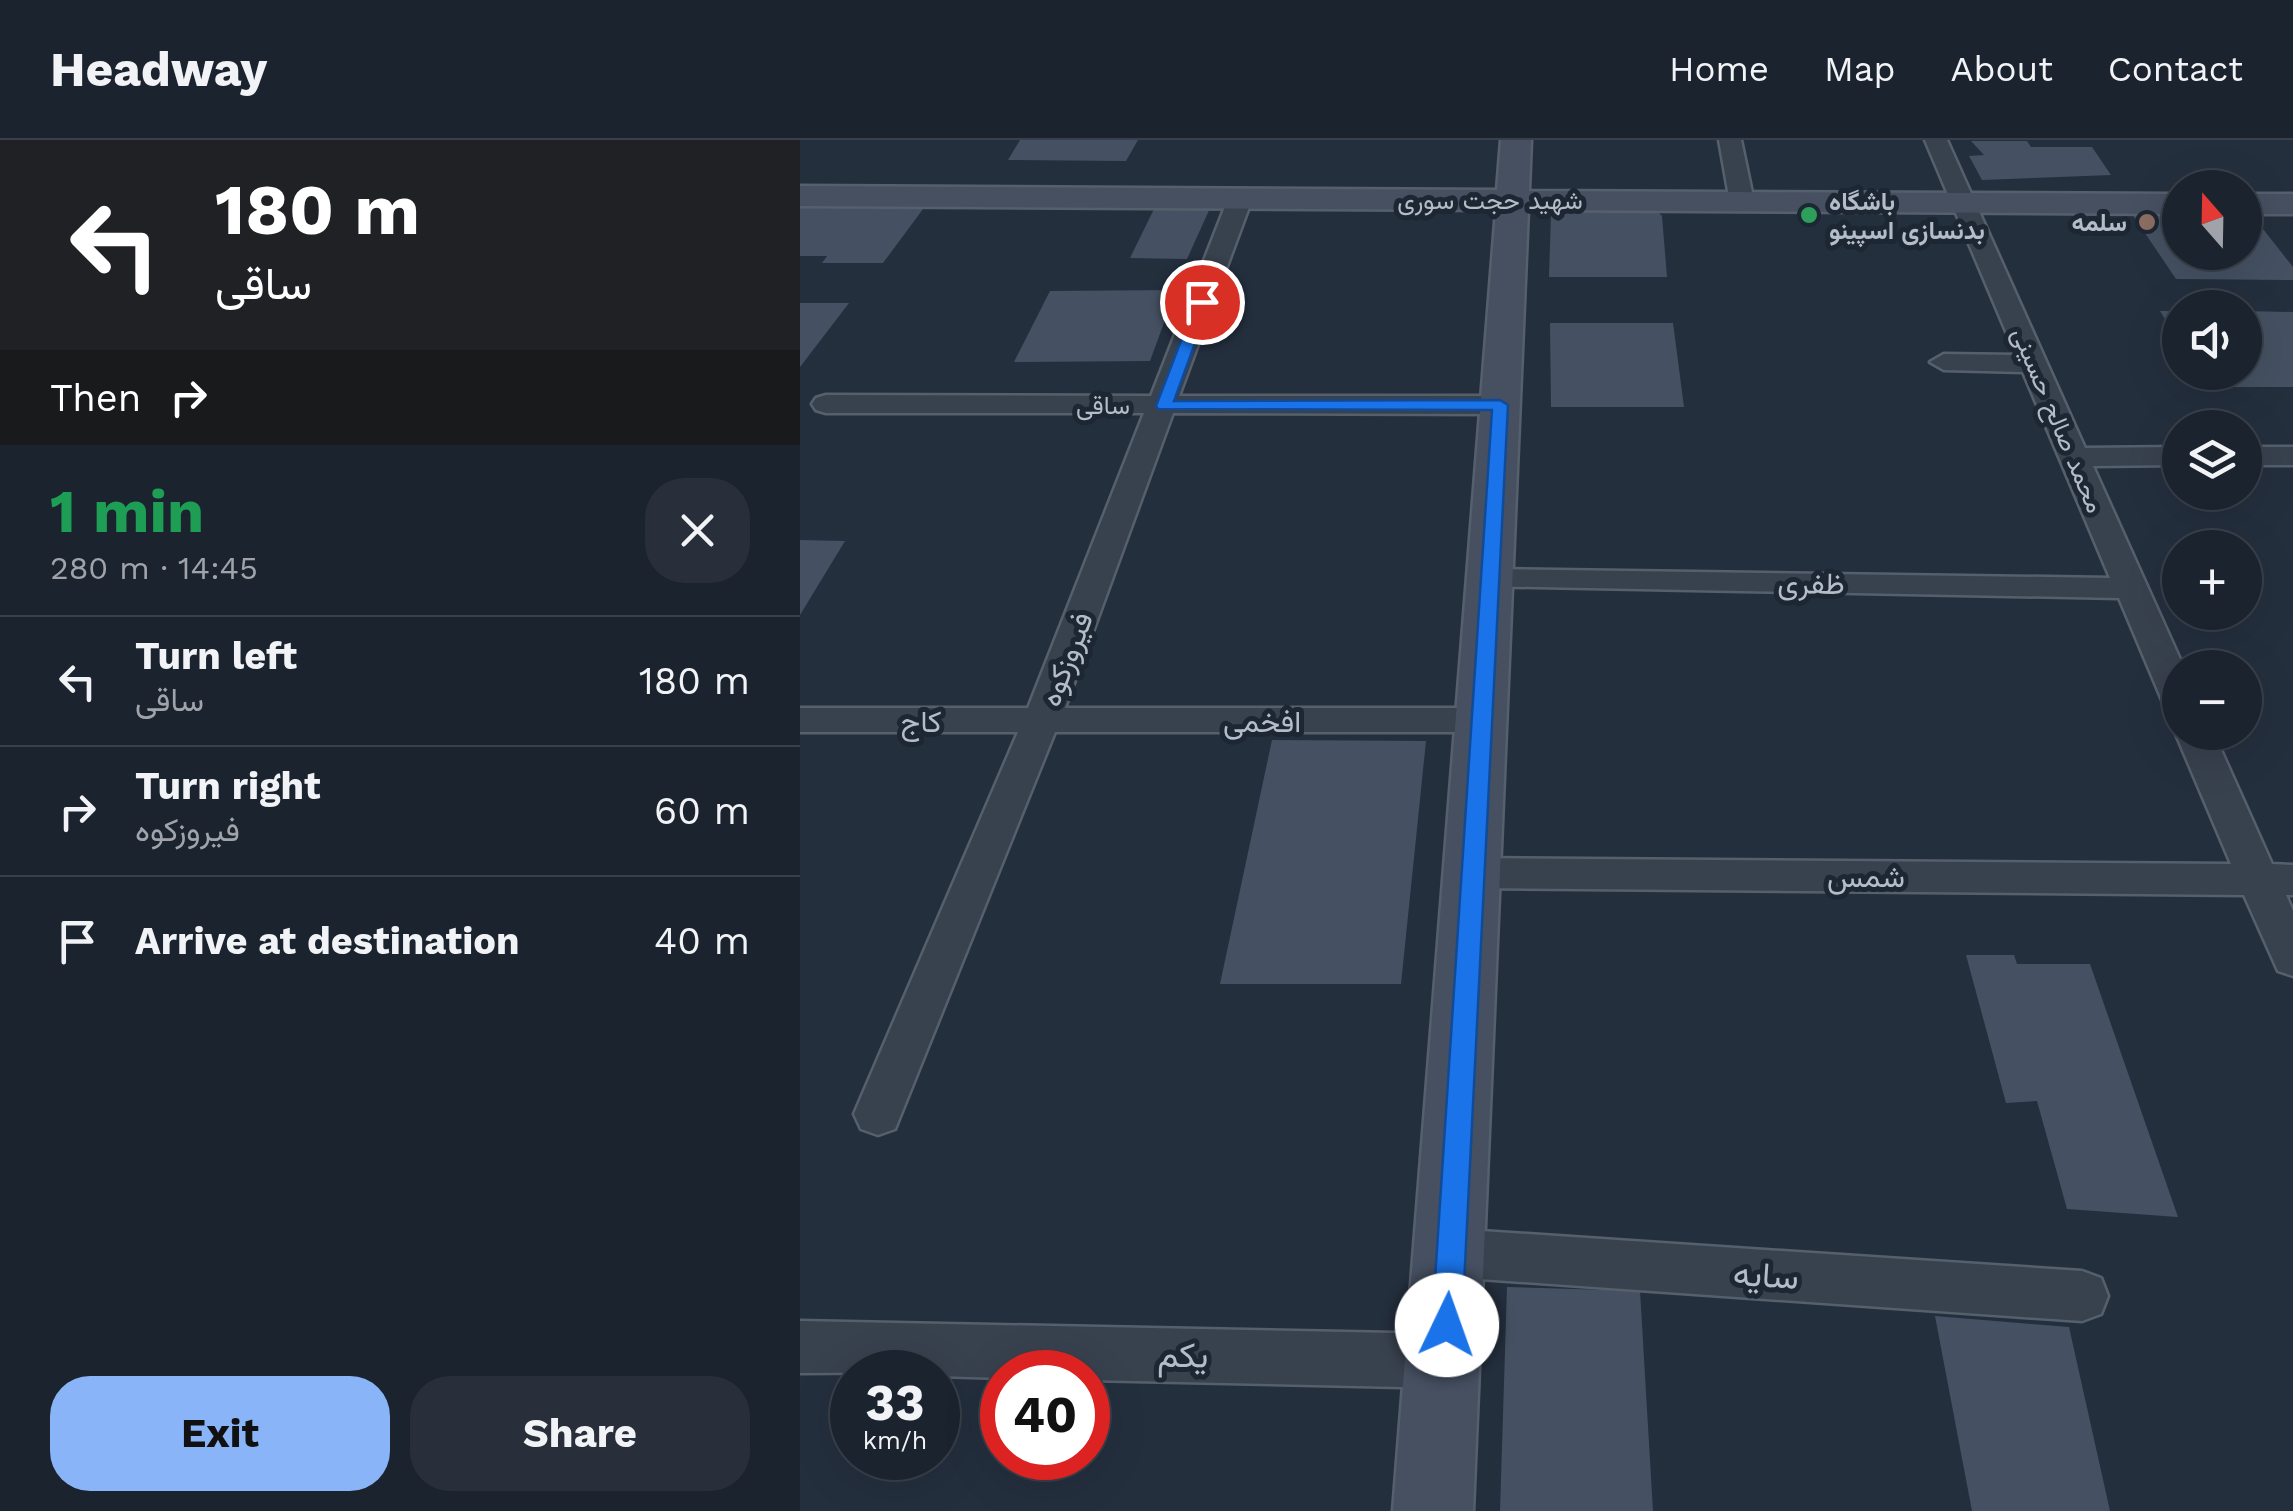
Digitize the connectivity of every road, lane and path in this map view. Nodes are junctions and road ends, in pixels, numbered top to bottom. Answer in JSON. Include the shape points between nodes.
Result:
{"nodes":[{"id":1,"x":1516,"y":140,"type":"edge"},
{"id":2,"x":1730,"y":140,"type":"edge"},
{"id":3,"x":1936,"y":140,"type":"edge"},
{"id":4,"x":800,"y":196,"type":"edge"},
{"id":5,"x":1240,"y":199,"type":"junction"},
{"id":6,"x":1512,"y":200,"type":"junction"},
{"id":7,"x":1742,"y":202,"type":"junction"},
{"id":8,"x":1964,"y":202,"type":"junction"},
{"id":9,"x":2162,"y":204,"type":"edge"},
{"id":10,"x":2262,"y":204,"type":"edge"},
{"id":11,"x":2293,"y":204,"type":"edge"},
{"id":12,"x":1944,"y":362,"type":"dead end"},
{"id":13,"x":2034,"y":364,"type":"junction"},
{"id":14,"x":826,"y":404,"type":"dead end"},
{"id":15,"x":1500,"y":405,"type":"junction"},
{"id":16,"x":1164,"y":406,"type":"junction"},
{"id":17,"x":2074,"y":456,"type":"junction"},
{"id":18,"x":2162,"y":456,"type":"edge"},
{"id":19,"x":2262,"y":456,"type":"edge"},
{"id":20,"x":2293,"y":456,"type":"edge"},
{"id":21,"x":1490,"y":578,"type":"junction"},
{"id":22,"x":2131,"y":588,"type":"junction"},
{"id":23,"x":2162,"y":659,"type":"edge"},
{"id":24,"x":800,"y":720,"type":"edge"},
{"id":25,"x":1482,"y":720,"type":"junction"},
{"id":26,"x":1041,"y":721,"type":"junction"},
{"id":27,"x":2204,"y":750,"type":"edge"},
{"id":28,"x":1474,"y":873,"type":"junction"},
{"id":29,"x":2276,"y":880,"type":"edge"},
{"id":30,"x":2293,"y":959,"type":"edge"},
{"id":31,"x":878,"y":1114,"type":"dead end"},
{"id":32,"x":1451,"y":1253,"type":"junction"},
{"id":33,"x":2082,"y":1296,"type":"dead end"},
{"id":34,"x":800,"y":1347,"type":"edge"},
{"id":35,"x":1445,"y":1360,"type":"junction"},
{"id":36,"x":1433,"y":1511,"type":"edge"}],
"edges":[{"from":1,"to":6,"type":"street"},
{"from":2,"to":7,"type":"street"},
{"from":3,"to":8,"type":"street","name":"محمد صالح حسینی"},
{"from":4,"to":5,"type":"street","name":"شهید حجت سوری"},
{"from":5,"to":6,"type":"street","name":"شهید حجت سوری"},
{"from":5,"to":16,"type":"street","name":"فیروزکوه"},
{"from":6,"to":7,"type":"street","name":"شهید حجت سوری"},
{"from":6,"to":15,"type":"street"},
{"from":7,"to":8,"type":"street","name":"شهید حجت سوری"},
{"from":8,"to":9,"type":"street","name":"شهید حجت سوری"},
{"from":8,"to":13,"type":"street","name":"محمد صالح حسینی"},
{"from":10,"to":11,"type":"street"},
{"from":12,"to":13,"type":"street"},
{"from":13,"to":17,"type":"street","name":"محمد صالح حسینی"},
{"from":14,"to":16,"type":"street","name":"ساقی"},
{"from":15,"to":16,"type":"street","name":"ساقی"},
{"from":15,"to":21,"type":"street"},
{"from":16,"to":26,"type":"street","name":"فیروزکوه"},
{"from":17,"to":18,"type":"street"},
{"from":17,"to":22,"type":"street","name":"محمد صالح حسینی"},
{"from":19,"to":20,"type":"street"},
{"from":21,"to":22,"type":"street","name":"ظفری"},
{"from":21,"to":25,"type":"street"},
{"from":22,"to":23,"type":"street","name":"محمد صالح حسینی"},
{"from":24,"to":26,"type":"street","name":"کاج"},
{"from":25,"to":26,"type":"street","name":"افخمی"},
{"from":25,"to":28,"type":"street"},
{"from":26,"to":31,"type":"street","name":"فیروزکوه"},
{"from":27,"to":29,"type":"street"},
{"from":28,"to":29,"type":"street","name":"شمس"},
{"from":28,"to":32,"type":"street"},
{"from":29,"to":30,"type":"street"},
{"from":32,"to":33,"type":"street","name":"سایه"},
{"from":32,"to":35,"type":"street"},
{"from":34,"to":35,"type":"street","name":"یکم"},
{"from":35,"to":36,"type":"street"}]}
